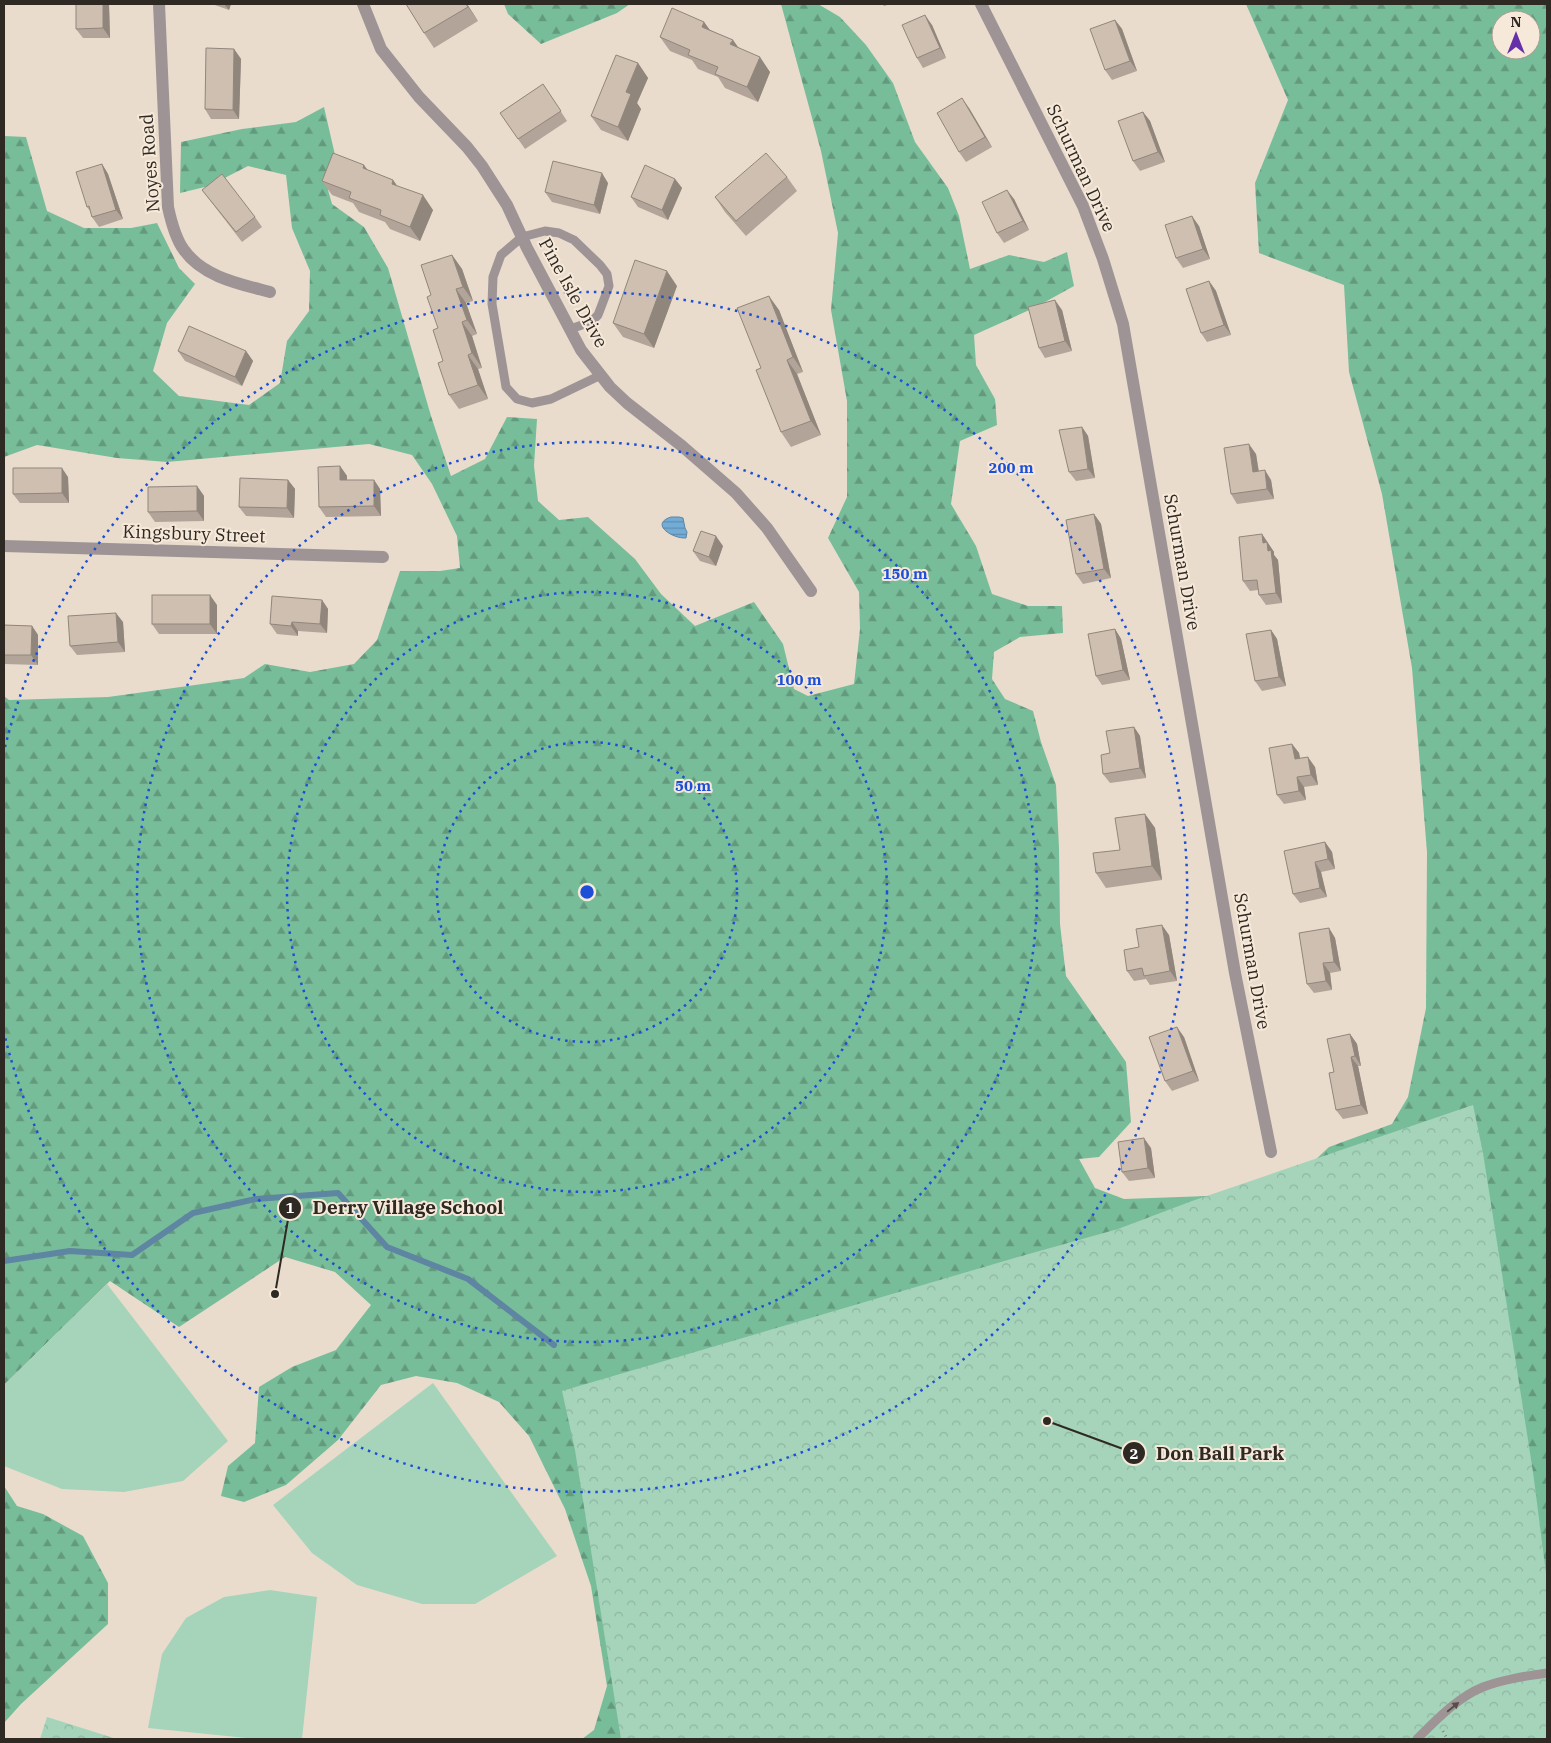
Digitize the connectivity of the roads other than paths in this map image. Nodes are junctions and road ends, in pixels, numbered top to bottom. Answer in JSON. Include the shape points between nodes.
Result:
{"nodes":[{"id":1,"x":160,"y":4,"type":"edge"},
{"id":2,"x":362,"y":4,"type":"edge"},
{"id":3,"x":981,"y":4,"type":"edge"},
{"id":4,"x":522,"y":237,"type":"junction"},
{"id":5,"x":270,"y":292,"type":"dead end"},
{"id":6,"x":570,"y":329,"type":"junction"},
{"id":7,"x":601,"y":375,"type":"junction"},
{"id":8,"x":4,"y":546,"type":"edge"},
{"id":9,"x":383,"y":557,"type":"dead end"},
{"id":10,"x":811,"y":591,"type":"dead end"},
{"id":11,"x":1271,"y":1152,"type":"dead end"},
{"id":12,"x":1547,"y":1673,"type":"edge"},
{"id":13,"x":1417,"y":1739,"type":"edge"}],
"edges":[{"from":1,"to":5,"type":"street","name":"Noyes Road","via":[[168,207],[174,230],[184,250],[200,267],[227,280]]},
{"from":2,"to":4,"type":"street","name":"Pine Isle Drive","via":[[380,49],[418,97],[482,166],[507,205]]},
{"from":3,"to":11,"type":"street","name":"Schurman Drive","via":[[1082,206],[1123,324],[1235,973]]},
{"from":4,"to":6,"type":"street","name":"Pine Isle Drive"},
{"from":4,"to":6,"type":"lane","via":[[545,231],[559,233],[574,240],[607,274],[609,286],[598,315],[591,322]]},
{"from":4,"to":7,"type":"lane","via":[[501,255],[492,277],[492,304],[506,387],[517,399],[532,403],[551,399]]},
{"from":6,"to":7,"type":"street","name":"Pine Isle Drive","via":[[581,350]]},
{"from":7,"to":10,"type":"street","name":"Pine Isle Drive","via":[[627,403],[736,493],[767,528]]},
{"from":8,"to":9,"type":"street","name":"Kingsbury Street"},
{"from":13,"to":12,"type":"lane","one_way":true,"via":[[1456,1703],[1482,1687]]}]}
